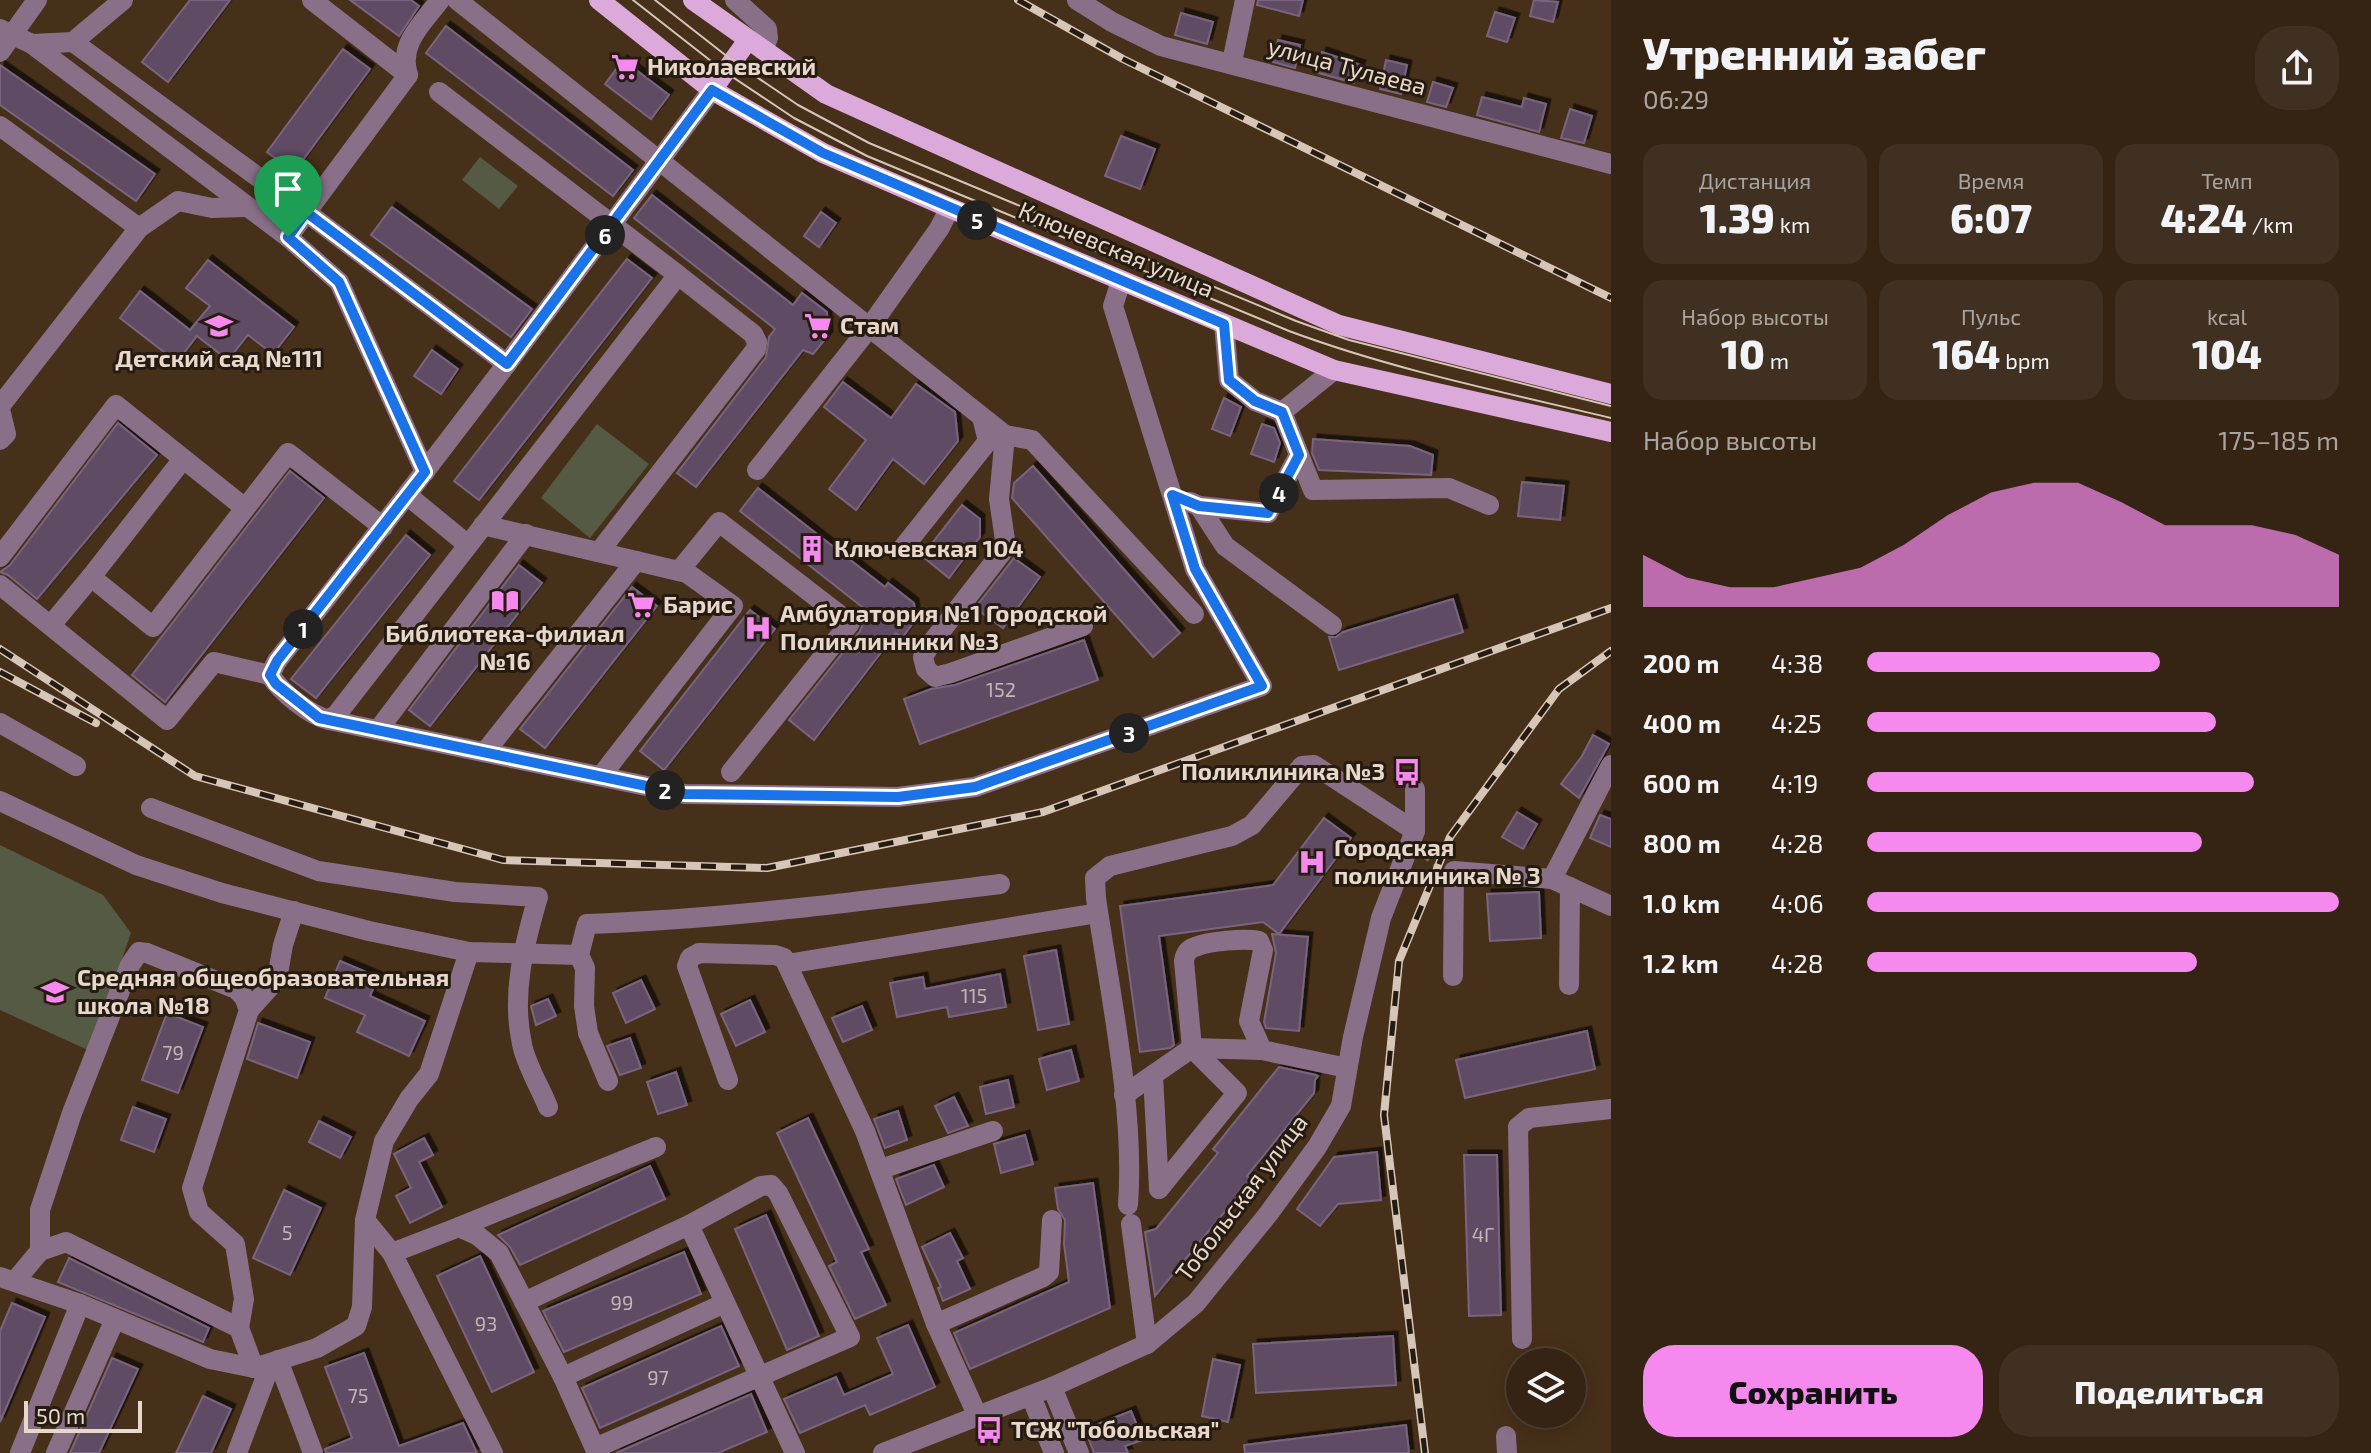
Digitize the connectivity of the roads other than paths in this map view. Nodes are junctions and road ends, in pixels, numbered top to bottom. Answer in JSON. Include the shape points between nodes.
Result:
{"nodes":[{"id":1,"x":37,"y":0,"type":"edge"},
{"id":2,"x":123,"y":0,"type":"edge"},
{"id":3,"x":312,"y":0,"type":"edge"},
{"id":4,"x":440,"y":0,"type":"edge"},
{"id":5,"x":457,"y":0,"type":"edge"},
{"id":6,"x":599,"y":0,"type":"edge"},
{"id":7,"x":693,"y":0,"type":"edge"},
{"id":8,"x":735,"y":0,"type":"edge"},
{"id":9,"x":1077,"y":0,"type":"edge"},
{"id":10,"x":1245,"y":0,"type":"edge"},
{"id":11,"x":4,"y":39,"type":"edge"},
{"id":12,"x":73,"y":42,"type":"junction"},
{"id":13,"x":32,"y":44,"type":"junction"},
{"id":14,"x":756,"y":45,"type":"junction"},
{"id":15,"x":1232,"y":62,"type":"junction"},
{"id":16,"x":408,"y":75,"type":"junction"},
{"id":17,"x":712,"y":90,"type":"junction"},
{"id":18,"x":439,"y":92,"type":"dead end"},
{"id":19,"x":0,"y":126,"type":"edge"},
{"id":20,"x":660,"y":160,"type":"junction"},
{"id":21,"x":1611,"y":164,"type":"edge"},
{"id":22,"x":245,"y":207,"type":"junction"},
{"id":23,"x":950,"y":208,"type":"junction"},
{"id":24,"x":306,"y":212,"type":"junction"},
{"id":25,"x":613,"y":224,"type":"junction"},
{"id":26,"x":139,"y":228,"type":"junction"},
{"id":27,"x":288,"y":237,"type":"junction"},
{"id":28,"x":678,"y":275,"type":"junction"},
{"id":29,"x":1121,"y":281,"type":"junction"},
{"id":30,"x":1224,"y":324,"type":"junction"},
{"id":31,"x":869,"y":328,"type":"junction"},
{"id":32,"x":507,"y":364,"type":"junction"},
{"id":33,"x":1334,"y":370,"type":"junction"},
{"id":34,"x":1611,"y":394,"type":"edge"},
{"id":35,"x":0,"y":408,"type":"edge"},
{"id":36,"x":1282,"y":412,"type":"junction"},
{"id":37,"x":982,"y":417,"type":"junction"},
{"id":38,"x":1611,"y":432,"type":"edge"},
{"id":39,"x":1005,"y":435,"type":"junction"},
{"id":40,"x":0,"y":440,"type":"edge"},
{"id":41,"x":1299,"y":455,"type":"junction"},
{"id":42,"x":183,"y":459,"type":"junction"},
{"id":43,"x":757,"y":470,"type":"dead end"},
{"id":44,"x":425,"y":472,"type":"junction"},
{"id":45,"x":407,"y":495,"type":"junction"},
{"id":46,"x":1172,"y":495,"type":"junction"},
{"id":47,"x":1489,"y":505,"type":"dead end"},
{"id":48,"x":1199,"y":506,"type":"junction"},
{"id":49,"x":245,"y":508,"type":"junction"},
{"id":50,"x":483,"y":525,"type":"junction"},
{"id":51,"x":383,"y":527,"type":"junction"},
{"id":52,"x":526,"y":534,"type":"junction"},
{"id":53,"x":468,"y":545,"type":"junction"},
{"id":54,"x":902,"y":549,"type":"dead end"},
{"id":55,"x":599,"y":552,"type":"junction"},
{"id":56,"x":0,"y":557,"type":"edge"},
{"id":57,"x":636,"y":561,"type":"junction"},
{"id":58,"x":679,"y":571,"type":"junction"},
{"id":59,"x":91,"y":577,"type":"junction"},
{"id":60,"x":0,"y":585,"type":"edge"},
{"id":61,"x":1194,"y":614,"type":"dead end"},
{"id":62,"x":51,"y":625,"type":"junction"},
{"id":63,"x":1332,"y":625,"type":"dead end"},
{"id":64,"x":1083,"y":626,"type":"dead end"},
{"id":65,"x":270,"y":675,"type":"junction"},
{"id":66,"x":329,"y":720,"type":"junction"},
{"id":67,"x":0,"y":723,"type":"edge"},
{"id":68,"x":378,"y":730,"type":"junction"},
{"id":69,"x":485,"y":752,"type":"junction"},
{"id":70,"x":1611,"y":765,"type":"edge"},
{"id":71,"x":76,"y":766,"type":"dead end"},
{"id":72,"x":731,"y":772,"type":"dead end"},
{"id":73,"x":601,"y":776,"type":"junction"},
{"id":74,"x":1415,"y":789,"type":"dead end"},
{"id":75,"x":0,"y":801,"type":"edge"},
{"id":76,"x":151,"y":808,"type":"dead end"},
{"id":77,"x":1412,"y":841,"type":"junction"},
{"id":78,"x":1561,"y":883,"type":"junction"},
{"id":79,"x":1000,"y":884,"type":"dead end"},
{"id":80,"x":1611,"y":906,"type":"edge"},
{"id":81,"x":294,"y":911,"type":"junction"},
{"id":82,"x":1098,"y":913,"type":"junction"},
{"id":83,"x":469,"y":952,"type":"junction"},
{"id":84,"x":521,"y":955,"type":"junction"},
{"id":85,"x":579,"y":955,"type":"junction"},
{"id":86,"x":787,"y":964,"type":"junction"},
{"id":87,"x":1453,"y":976,"type":"dead end"},
{"id":88,"x":1569,"y":985,"type":"dead end"},
{"id":89,"x":249,"y":1010,"type":"junction"},
{"id":90,"x":1192,"y":1048,"type":"junction"},
{"id":91,"x":1262,"y":1050,"type":"junction"},
{"id":92,"x":1347,"y":1068,"type":"junction"},
{"id":93,"x":1153,"y":1075,"type":"junction"},
{"id":94,"x":728,"y":1080,"type":"dead end"},
{"id":95,"x":608,"y":1081,"type":"dead end"},
{"id":96,"x":1124,"y":1095,"type":"junction"},
{"id":97,"x":548,"y":1107,"type":"dead end"},
{"id":98,"x":1611,"y":1109,"type":"edge"},
{"id":99,"x":993,"y":1131,"type":"dead end"},
{"id":100,"x":656,"y":1147,"type":"dead end"},
{"id":101,"x":881,"y":1169,"type":"junction"},
{"id":102,"x":365,"y":1220,"type":"junction"},
{"id":103,"x":1052,"y":1220,"type":"dead end"},
{"id":104,"x":689,"y":1225,"type":"junction"},
{"id":105,"x":459,"y":1227,"type":"junction"},
{"id":106,"x":40,"y":1251,"type":"junction"},
{"id":107,"x":392,"y":1253,"type":"junction"},
{"id":108,"x":8,"y":1279,"type":"edge"},
{"id":109,"x":524,"y":1302,"type":"junction"},
{"id":110,"x":725,"y":1303,"type":"junction"},
{"id":111,"x":80,"y":1304,"type":"junction"},
{"id":112,"x":115,"y":1319,"type":"junction"},
{"id":113,"x":936,"y":1324,"type":"junction"},
{"id":114,"x":239,"y":1328,"type":"junction"},
{"id":115,"x":1522,"y":1339,"type":"dead end"},
{"id":116,"x":1147,"y":1344,"type":"junction"},
{"id":117,"x":268,"y":1364,"type":"junction"},
{"id":118,"x":563,"y":1377,"type":"junction"},
{"id":119,"x":758,"y":1377,"type":"junction"},
{"id":120,"x":1052,"y":1387,"type":"junction"},
{"id":121,"x":1031,"y":1396,"type":"junction"},
{"id":122,"x":978,"y":1417,"type":"junction"},
{"id":123,"x":596,"y":1451,"type":"edge"},
{"id":124,"x":20,"y":1453,"type":"edge"},
{"id":125,"x":56,"y":1453,"type":"edge"},
{"id":126,"x":237,"y":1453,"type":"edge"},
{"id":127,"x":313,"y":1453,"type":"edge"},
{"id":128,"x":493,"y":1453,"type":"edge"},
{"id":129,"x":795,"y":1453,"type":"edge"},
{"id":130,"x":883,"y":1453,"type":"edge"},
{"id":131,"x":1054,"y":1453,"type":"edge"},
{"id":132,"x":1079,"y":1453,"type":"edge"}],
"edges":[{"from":1,"to":11,"type":"street"},
{"from":2,"to":12,"type":"street"},
{"from":3,"to":16,"type":"street"},
{"from":4,"to":16,"type":"street","via":[[408,43],[403,59]]},
{"from":5,"to":20,"type":"street"},
{"from":6,"to":17,"type":"main road","name":"Ключевская улица"},
{"from":7,"to":14,"type":"main road","name":"Ключевская улица"},
{"from":8,"to":14,"type":"street","via":[[767,29],[768,38]]},
{"from":9,"to":15,"type":"street","name":"улица Тулаева","via":[[1161,46]]},
{"from":10,"to":15,"type":"street"},
{"from":11,"to":13,"type":"street"},
{"from":12,"to":13,"type":"street"},
{"from":12,"to":24,"type":"street"},
{"from":13,"to":22,"type":"street"},
{"from":14,"to":17,"type":"main road"},
{"from":14,"to":34,"type":"main road","name":"Ключевская улица","via":[[826,94],[1339,325]]},
{"from":15,"to":21,"type":"street","name":"улица Тулаева"},
{"from":16,"to":24,"type":"street"},
{"from":17,"to":20,"type":"street"},
{"from":17,"to":23,"type":"main road","name":"Ключевская улица","via":[[823,153]]},
{"from":18,"to":25,"type":"street"},
{"from":19,"to":26,"type":"street"},
{"from":20,"to":25,"type":"street"},
{"from":20,"to":31,"type":"street"},
{"from":22,"to":26,"type":"street","via":[[178,201]]},
{"from":22,"to":27,"type":"street"},
{"from":23,"to":29,"type":"main road","name":"Ключевская улица"},
{"from":23,"to":31,"type":"street"},
{"from":24,"to":27,"type":"street"},
{"from":24,"to":32,"type":"street"},
{"from":25,"to":28,"type":"street"},
{"from":25,"to":32,"type":"street"},
{"from":26,"to":35,"type":"street"},
{"from":27,"to":44,"type":"street","via":[[339,282]]},
{"from":28,"to":50,"type":"street"},
{"from":28,"to":55,"type":"street","via":[[753,334],[756,349]]},
{"from":29,"to":30,"type":"main road","name":"Ключевская улица"},
{"from":29,"to":46,"type":"street","via":[[1113,306]]},
{"from":30,"to":33,"type":"main road","name":"Ключевская улица"},
{"from":30,"to":36,"type":"street","via":[[1229,380],[1255,401]]},
{"from":31,"to":37,"type":"street"},
{"from":31,"to":43,"type":"street"},
{"from":32,"to":44,"type":"street"},
{"from":33,"to":36,"type":"street"},
{"from":33,"to":38,"type":"main road","name":"Ключевская улица"},
{"from":35,"to":40,"type":"street","via":[[6,434]]},
{"from":36,"to":41,"type":"street"},
{"from":37,"to":39,"type":"street"},
{"from":37,"to":54,"type":"street","via":[[988,441]]},
{"from":39,"to":61,"type":"street","via":[[1032,440]]},
{"from":39,"to":64,"type":"street","via":[[999,499],[1006,547],[930,645],[923,657],[926,669],[935,677],[951,673]]},
{"from":41,"to":47,"type":"street","via":[[1313,490],[1449,488]]},
{"from":41,"to":48,"type":"street","via":[[1268,513]]},
{"from":42,"to":49,"type":"street"},
{"from":42,"to":56,"type":"street","via":[[116,405]]},
{"from":42,"to":59,"type":"street"},
{"from":44,"to":45,"type":"street"},
{"from":45,"to":51,"type":"street"},
{"from":45,"to":53,"type":"street"},
{"from":46,"to":48,"type":"street"},
{"from":46,"to":73,"type":"street","via":[[1195,569],[1262,686],[975,787],[898,797],[685,794]]},
{"from":48,"to":63,"type":"street","via":[[1225,546]]},
{"from":49,"to":51,"type":"street","via":[[288,453]]},
{"from":49,"to":59,"type":"street","via":[[153,627]]},
{"from":50,"to":52,"type":"street"},
{"from":50,"to":53,"type":"street"},
{"from":51,"to":65,"type":"street"},
{"from":52,"to":55,"type":"street"},
{"from":52,"to":68,"type":"street"},
{"from":53,"to":66,"type":"street"},
{"from":55,"to":57,"type":"street"},
{"from":57,"to":58,"type":"street"},
{"from":57,"to":69,"type":"street"},
{"from":58,"to":72,"type":"street","via":[[719,522],[850,623]]},
{"from":58,"to":73,"type":"street","via":[[733,606]]},
{"from":59,"to":62,"type":"street"},
{"from":60,"to":62,"type":"street"},
{"from":62,"to":65,"type":"street","via":[[167,720],[214,662]]},
{"from":65,"to":66,"type":"street","via":[[319,718]]},
{"from":66,"to":68,"type":"street"},
{"from":67,"to":71,"type":"street"},
{"from":68,"to":69,"type":"street"},
{"from":69,"to":73,"type":"street"},
{"from":70,"to":78,"type":"street"},
{"from":74,"to":77,"type":"street","name":"Тобольская улица"},
{"from":75,"to":81,"type":"street","via":[[136,865]]},
{"from":76,"to":84,"type":"street","via":[[318,871],[455,892],[538,897]]},
{"from":77,"to":82,"type":"street","via":[[1314,765],[1302,766],[1252,825],[1232,836],[1110,866],[1095,878]]},
{"from":77,"to":92,"type":"street","name":"Тобольская улица","via":[[1381,918]]},
{"from":78,"to":80,"type":"street"},
{"from":78,"to":87,"type":"street","via":[[1454,877]]},
{"from":78,"to":88,"type":"street"},
{"from":79,"to":85,"type":"street","via":[[829,906],[587,924]]},
{"from":81,"to":83,"type":"street"},
{"from":81,"to":89,"type":"street","via":[[277,979]]},
{"from":82,"to":86,"type":"street"},
{"from":82,"to":96,"type":"street"},
{"from":83,"to":84,"type":"street"},
{"from":83,"to":102,"type":"street","via":[[429,1074],[384,1141]]},
{"from":84,"to":85,"type":"street"},
{"from":84,"to":97,"type":"street","via":[[522,1045]]},
{"from":85,"to":95,"type":"street","via":[[585,968],[588,1033]]},
{"from":86,"to":94,"type":"street","via":[[775,955],[699,953],[690,958],[687,966]]},
{"from":86,"to":101,"type":"street"},
{"from":89,"to":106,"type":"street","via":[[236,989],[139,952],[49,1182],[40,1210]]},
{"from":89,"to":114,"type":"street","via":[[192,1188],[199,1212],[235,1244],[244,1299]]},
{"from":90,"to":91,"type":"street"},
{"from":90,"to":91,"type":"street","via":[[1185,955],[1192,947],[1250,939],[1259,941],[1263,950],[1249,1021]]},
{"from":90,"to":93,"type":"street"},
{"from":90,"to":93,"type":"street","via":[[1237,1093],[1159,1189]]},
{"from":91,"to":92,"type":"street"},
{"from":92,"to":116,"type":"street","name":"Тобольская улица","via":[[1341,1106],[1317,1147],[1196,1303]]},
{"from":93,"to":96,"type":"street"},
{"from":96,"to":116,"type":"street","via":[[1129,1215]]},
{"from":98,"to":115,"type":"street","via":[[1529,1118],[1518,1127]]},
{"from":99,"to":101,"type":"street"},
{"from":100,"to":105,"type":"street"},
{"from":101,"to":113,"type":"street"},
{"from":102,"to":107,"type":"street"},
{"from":102,"to":117,"type":"street","via":[[362,1307],[356,1326],[317,1348]]},
{"from":103,"to":113,"type":"street","via":[[1049,1272]]},
{"from":104,"to":109,"type":"street"},
{"from":104,"to":110,"type":"street"},
{"from":104,"to":119,"type":"street","via":[[771,1185],[850,1337]]},
{"from":105,"to":107,"type":"street"},
{"from":105,"to":109,"type":"street","via":[[499,1253]]},
{"from":106,"to":108,"type":"street"},
{"from":106,"to":114,"type":"street","via":[[66,1242]]},
{"from":107,"to":128,"type":"street"},
{"from":108,"to":111,"type":"street"},
{"from":109,"to":118,"type":"street"},
{"from":110,"to":118,"type":"street"},
{"from":110,"to":119,"type":"street"},
{"from":111,"to":112,"type":"street"},
{"from":111,"to":124,"type":"street"},
{"from":112,"to":117,"type":"street","via":[[210,1359]]},
{"from":112,"to":125,"type":"street"},
{"from":113,"to":122,"type":"street"},
{"from":114,"to":117,"type":"street"},
{"from":116,"to":120,"type":"street","name":"Тобольская улица"},
{"from":117,"to":126,"type":"street"},
{"from":117,"to":127,"type":"street"},
{"from":118,"to":123,"type":"street"},
{"from":119,"to":123,"type":"street"},
{"from":119,"to":129,"type":"street"},
{"from":120,"to":121,"type":"street","name":"Тобольская улица"},
{"from":120,"to":132,"type":"street"},
{"from":121,"to":122,"type":"street","name":"Тобольская улица"},
{"from":121,"to":131,"type":"street"},
{"from":122,"to":130,"type":"street","name":"Тобольская улица"}]}
